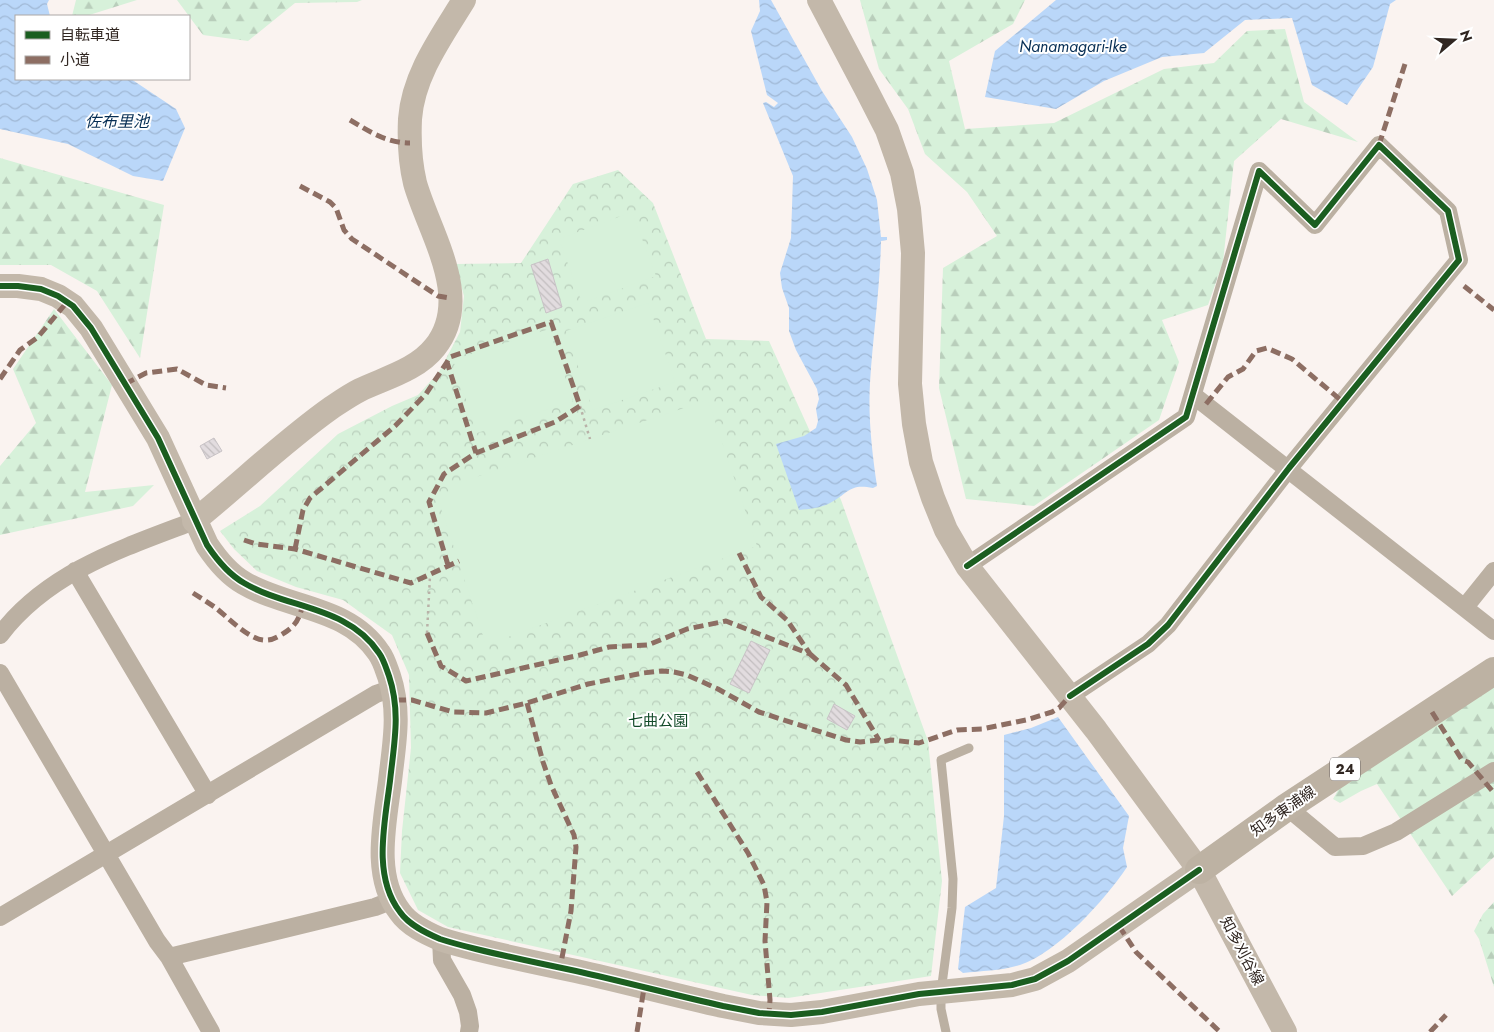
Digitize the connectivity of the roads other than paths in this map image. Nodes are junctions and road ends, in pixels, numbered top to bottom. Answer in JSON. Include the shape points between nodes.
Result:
{"nodes":[{"id":1,"x":464,"y":0,"type":"edge"},
{"id":2,"x":818,"y":0,"type":"edge"},
{"id":3,"x":0,"y":286,"type":"edge"},
{"id":4,"x":1193,"y":395,"type":"junction"},
{"id":5,"x":1289,"y":468,"type":"junction"},
{"id":6,"x":194,"y":521,"type":"junction"},
{"id":7,"x":967,"y":566,"type":"junction"},
{"id":8,"x":74,"y":571,"type":"junction"},
{"id":9,"x":1494,"y":571,"type":"edge"},
{"id":10,"x":1465,"y":607,"type":"junction"},
{"id":11,"x":1494,"y":631,"type":"edge"},
{"id":12,"x":0,"y":635,"type":"edge"},
{"id":13,"x":1494,"y":671,"type":"edge"},
{"id":14,"x":0,"y":674,"type":"edge"},
{"id":15,"x":393,"y":688,"type":"junction"},
{"id":16,"x":1070,"y":696,"type":"junction"},
{"id":17,"x":970,"y":748,"type":"dead end"},
{"id":18,"x":1494,"y":771,"type":"edge"},
{"id":19,"x":208,"y":794,"type":"junction"},
{"id":20,"x":1287,"y":807,"type":"junction"},
{"id":21,"x":108,"y":855,"type":"junction"},
{"id":22,"x":1199,"y":870,"type":"junction"},
{"id":23,"x":393,"y":900,"type":"junction"},
{"id":24,"x":0,"y":917,"type":"edge"},
{"id":25,"x":441,"y":939,"type":"junction"},
{"id":26,"x":168,"y":957,"type":"junction"},
{"id":27,"x":941,"y":992,"type":"junction"},
{"id":28,"x":211,"y":1032,"type":"edge"},
{"id":29,"x":469,"y":1032,"type":"edge"},
{"id":30,"x":946,"y":1032,"type":"edge"},
{"id":31,"x":1285,"y":1032,"type":"edge"}],
"edges":[{"from":1,"to":6,"type":"street","via":[[424,70],[410,117],[410,162],[446,265],[450,288],[450,310],[445,331],[422,360],[358,391],[332,408]]},
{"from":2,"to":7,"type":"street","name":"知多刈谷線","via":[[883,122],[902,173],[913,253],[910,384],[914,424],[933,498],[946,530]]},
{"from":3,"to":6,"type":"street","via":[[40,290],[73,306],[111,359],[158,438]]},
{"from":4,"to":5,"type":"street"},
{"from":4,"to":5,"type":"street","via":[[1259,171],[1315,226],[1379,145],[1448,211],[1459,260]]},
{"from":4,"to":7,"type":"street","via":[[1186,417]]},
{"from":5,"to":10,"type":"street"},
{"from":5,"to":16,"type":"street","via":[[1168,625],[1148,644]]},
{"from":6,"to":8,"type":"street","via":[[109,553]]},
{"from":6,"to":15,"type":"street","via":[[217,560],[242,582],[268,595],[325,612],[350,624],[379,652]]},
{"from":7,"to":16,"type":"street","name":"知多刈谷線"},
{"from":8,"to":12,"type":"street","via":[[20,611]]},
{"from":8,"to":19,"type":"street"},
{"from":9,"to":10,"type":"street"},
{"from":10,"to":11,"type":"street"},
{"from":13,"to":20,"type":"main road","name":"知多東浦線","number":"24"},
{"from":14,"to":21,"type":"street"},
{"from":15,"to":19,"type":"street","via":[[376,694]]},
{"from":15,"to":23,"type":"street","via":[[396,729],[383,844],[386,884]]},
{"from":16,"to":22,"type":"street","name":"知多刈谷線"},
{"from":17,"to":27,"type":"lane","via":[[941,760],[953,879]]},
{"from":18,"to":20,"type":"street","via":[[1396,832],[1363,846],[1335,847]]},
{"from":19,"to":21,"type":"street"},
{"from":20,"to":22,"type":"main road","name":"知多東浦線","number":"24"},
{"from":21,"to":24,"type":"street"},
{"from":21,"to":26,"type":"street"},
{"from":22,"to":27,"type":"street","via":[[1068,961],[1035,979],[1012,985]]},
{"from":22,"to":31,"type":"street","name":"知多刈谷線"},
{"from":23,"to":25,"type":"street","via":[[413,925]]},
{"from":23,"to":26,"type":"street","via":[[375,908]]},
{"from":25,"to":27,"type":"street","via":[[510,958],[759,1013],[791,1015],[822,1012]]},
{"from":25,"to":29,"type":"street","via":[[442,960],[462,995],[468,1012]]},
{"from":26,"to":28,"type":"street"},
{"from":27,"to":30,"type":"lane","via":[[940,1009]]}]}
